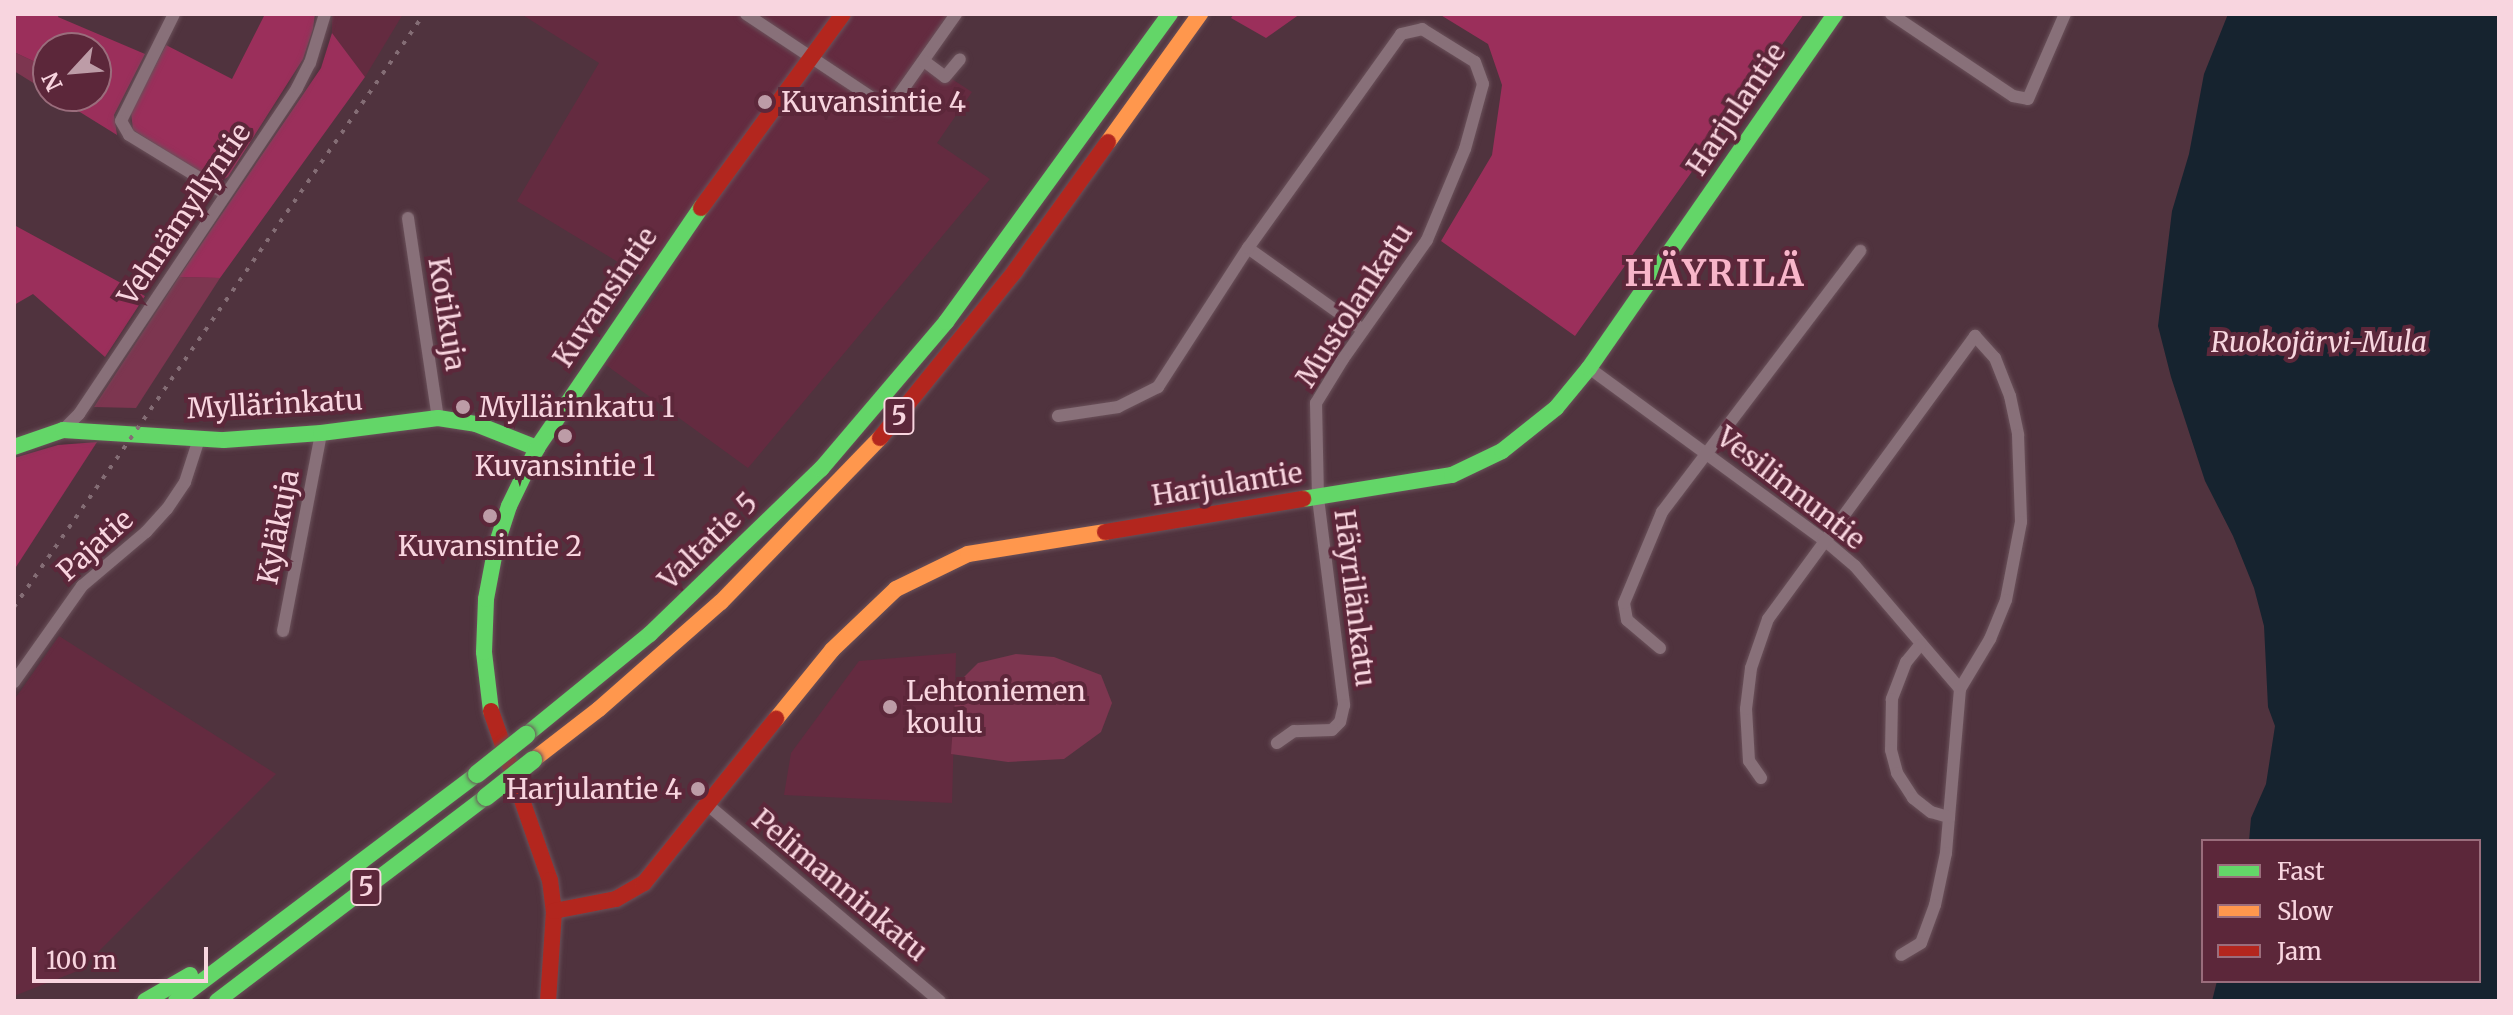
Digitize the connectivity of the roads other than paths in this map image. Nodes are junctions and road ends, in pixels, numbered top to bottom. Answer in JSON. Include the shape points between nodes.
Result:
{"nodes":[{"id":1,"x":174,"y":14,"type":"edge"},
{"id":2,"x":325,"y":14,"type":"edge"},
{"id":3,"x":746,"y":14,"type":"edge"},
{"id":4,"x":843,"y":14,"type":"edge"},
{"id":5,"x":956,"y":14,"type":"edge"},
{"id":6,"x":1170,"y":14,"type":"edge"},
{"id":7,"x":1200,"y":14,"type":"edge"},
{"id":8,"x":1835,"y":14,"type":"edge"},
{"id":9,"x":1891,"y":14,"type":"edge"},
{"id":10,"x":2065,"y":14,"type":"edge"},
{"id":11,"x":813,"y":58,"type":"junction"},
{"id":12,"x":960,"y":59,"type":"dead end"},
{"id":13,"x":924,"y":61,"type":"junction"},
{"id":14,"x":224,"y":193,"type":"junction"},
{"id":15,"x":408,"y":218,"type":"dead end"},
{"id":16,"x":1248,"y":248,"type":"junction"},
{"id":17,"x":1860,"y":251,"type":"dead end"},
{"id":18,"x":1363,"y":330,"type":"junction"},
{"id":19,"x":1589,"y":368,"type":"junction"},
{"id":20,"x":1058,"y":416,"type":"dead end"},
{"id":21,"x":438,"y":418,"type":"junction"},
{"id":22,"x":63,"y":430,"type":"junction"},
{"id":23,"x":321,"y":433,"type":"junction"},
{"id":24,"x":199,"y":439,"type":"junction"},
{"id":25,"x":14,"y":447,"type":"edge"},
{"id":26,"x":537,"y":448,"type":"junction"},
{"id":27,"x":1709,"y":454,"type":"junction"},
{"id":28,"x":1318,"y":498,"type":"junction"},
{"id":29,"x":1823,"y":539,"type":"junction"},
{"id":30,"x":283,"y":631,"type":"dead end"},
{"id":31,"x":1920,"y":645,"type":"junction"},
{"id":32,"x":1660,"y":648,"type":"dead end"},
{"id":33,"x":14,"y":682,"type":"edge"},
{"id":34,"x":1960,"y":689,"type":"junction"},
{"id":35,"x":1277,"y":743,"type":"dead end"},
{"id":36,"x":1761,"y":778,"type":"dead end"},
{"id":37,"x":709,"y":806,"type":"junction"},
{"id":38,"x":1949,"y":817,"type":"junction"},
{"id":39,"x":554,"y":911,"type":"junction"},
{"id":40,"x":271,"y":930,"type":"junction"},
{"id":41,"x":1901,"y":955,"type":"dead end"},
{"id":42,"x":145,"y":1001,"type":"edge"},
{"id":43,"x":176,"y":1001,"type":"edge"},
{"id":44,"x":217,"y":1001,"type":"edge"},
{"id":45,"x":548,"y":1001,"type":"edge"},
{"id":46,"x":940,"y":1001,"type":"edge"}],
"edges":[{"from":1,"to":14,"type":"street","via":[[122,113],[124,128]]},
{"from":2,"to":14,"type":"street","name":"Vehnämyllyntie","via":[[297,88]]},
{"from":3,"to":11,"type":"street"},
{"from":4,"to":11,"type":"main road","name":"Kuvansintie"},
{"from":5,"to":13,"type":"street"},
{"from":6,"to":40,"type":"main road","name":"Valtatie 5","number":"5","bridge":true,"via":[[946,322],[821,469],[671,615],[477,774]]},
{"from":7,"to":44,"type":"main road","name":"Valtatie 5","number":"5","bridge":true,"via":[[1015,271],[888,429],[721,602],[599,709]]},
{"from":8,"to":19,"type":"main road","name":"Harjulantie"},
{"from":9,"to":10,"type":"street","via":[[2013,96],[2028,99]]},
{"from":11,"to":13,"type":"street","via":[[889,109]]},
{"from":11,"to":26,"type":"main road","name":"Kuvansintie","via":[[670,250]]},
{"from":12,"to":13,"type":"street","via":[[945,77]]},
{"from":14,"to":22,"type":"street","name":"Vehnämyllyntie","via":[[79,414]]},
{"from":15,"to":21,"type":"street","name":"Kotikuja"},
{"from":16,"to":18,"type":"street"},
{"from":16,"to":18,"type":"street","name":"Mustolankatu","via":[[1401,34],[1422,29],[1475,62],[1483,84],[1465,149],[1427,240]]},
{"from":16,"to":20,"type":"street","name":"Mustolankatu","via":[[1158,387],[1118,407]]},
{"from":17,"to":27,"type":"street"},
{"from":18,"to":28,"type":"street","name":"Mustolankatu","via":[[1316,403]]},
{"from":19,"to":27,"type":"street","name":"Vesilinnuntie"},
{"from":19,"to":28,"type":"main road","name":"Harjulantie","via":[[1556,408],[1502,451],[1452,475]]},
{"from":21,"to":23,"type":"main road","name":"Myllärinkatu"},
{"from":21,"to":26,"type":"main road","name":"Myllärinkatu","via":[[476,424]]},
{"from":22,"to":24,"type":"main road","name":"Myllärinkatu"},
{"from":22,"to":25,"type":"main road","name":"Myllärinkatu"},
{"from":23,"to":24,"type":"main road","name":"Myllärinkatu"},
{"from":23,"to":30,"type":"street","name":"Kyläkuja"},
{"from":24,"to":33,"type":"street","name":"Pajatie","via":[[185,482],[167,509],[82,586]]},
{"from":26,"to":39,"type":"main road","name":"Kuvansintie","via":[[496,546],[484,652],[492,715],[534,827]]},
{"from":27,"to":29,"type":"street","name":"Vesilinnuntie"},
{"from":27,"to":32,"type":"street","via":[[1662,512],[1624,603],[1627,620]]},
{"from":28,"to":35,"type":"street","name":"Häyrilänkatu","via":[[1344,705],[1332,730],[1294,731]]},
{"from":28,"to":37,"type":"main road","name":"Harjulantie","via":[[968,554],[896,589],[832,650]]},
{"from":29,"to":31,"type":"street","name":"Vesilinnuntie","via":[[1855,566]]},
{"from":29,"to":34,"type":"street","via":[[1975,336],[1995,358],[2010,396],[2018,435],[2021,522],[2006,600]]},
{"from":29,"to":36,"type":"street","via":[[1768,619],[1751,668],[1746,736],[1749,761]]},
{"from":31,"to":34,"type":"street","name":"Vesilinnuntie"},
{"from":31,"to":38,"type":"street","via":[[1906,662],[1892,699],[1891,750],[1897,773],[1913,798]]},
{"from":34,"to":38,"type":"street"},
{"from":37,"to":39,"type":"main road","name":"Harjulantie","via":[[644,883],[616,899]]},
{"from":37,"to":46,"type":"street","name":"Pelimanninkatu"},
{"from":38,"to":41,"type":"street","via":[[1935,905],[1921,943]]},
{"from":39,"to":45,"type":"main road"},
{"from":40,"to":42,"type":"main road"},
{"from":40,"to":43,"type":"main road","name":"Valtatie 5","number":"5"}]}
